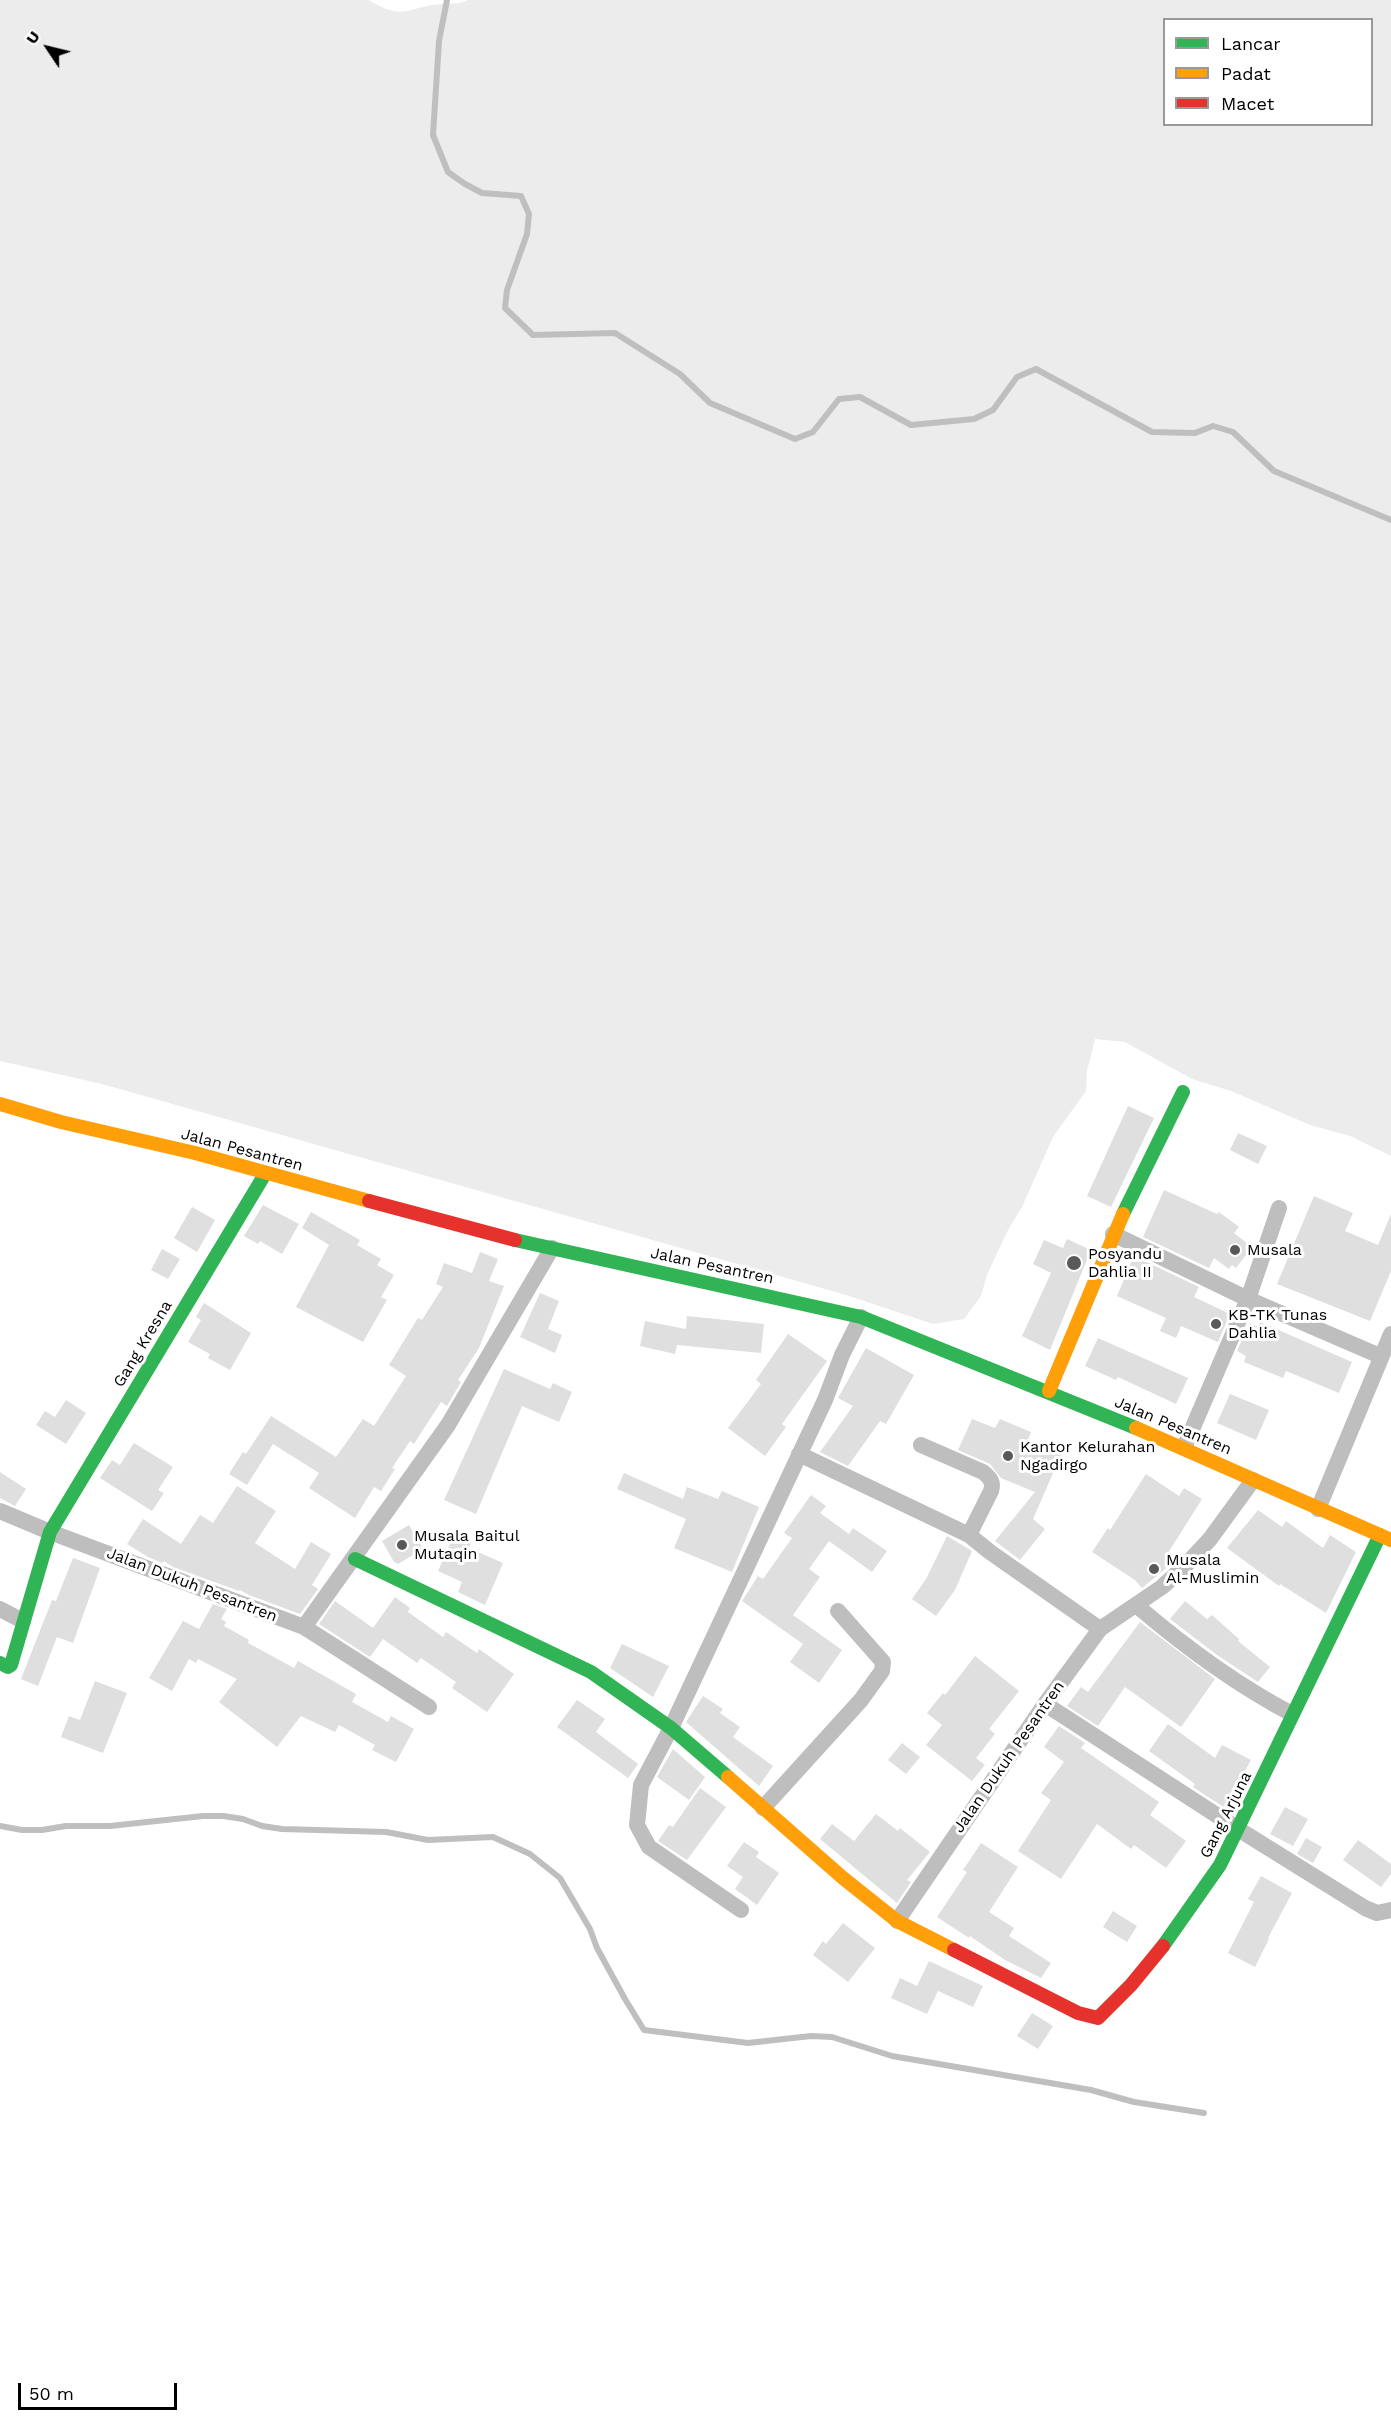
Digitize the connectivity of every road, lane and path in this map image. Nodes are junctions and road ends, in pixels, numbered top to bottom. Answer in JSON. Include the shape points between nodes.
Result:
{"nodes":[{"id":1,"x":1183,"y":1092,"type":"dead end"},
{"id":2,"x":0,"y":1104,"type":"edge"},
{"id":3,"x":265,"y":1174,"type":"junction"},
{"id":4,"x":1279,"y":1208,"type":"dead end"},
{"id":5,"x":1113,"y":1234,"type":"junction"},
{"id":6,"x":552,"y":1248,"type":"junction"},
{"id":7,"x":1248,"y":1299,"type":"junction"},
{"id":8,"x":861,"y":1317,"type":"junction"},
{"id":9,"x":1391,"y":1334,"type":"edge"},
{"id":10,"x":1380,"y":1356,"type":"junction"},
{"id":11,"x":1049,"y":1391,"type":"junction"},
{"id":12,"x":921,"y":1444,"type":"dead end"},
{"id":13,"x":1184,"y":1448,"type":"junction"},
{"id":14,"x":799,"y":1454,"type":"junction"},
{"id":15,"x":1253,"y":1480,"type":"junction"},
{"id":16,"x":1318,"y":1509,"type":"junction"},
{"id":17,"x":0,"y":1511,"type":"edge"},
{"id":18,"x":50,"y":1532,"type":"junction"},
{"id":19,"x":969,"y":1535,"type":"junction"},
{"id":20,"x":1385,"y":1537,"type":"edge"},
{"id":21,"x":355,"y":1559,"type":"junction"},
{"id":22,"x":1136,"y":1605,"type":"junction"},
{"id":23,"x":0,"y":1609,"type":"edge"},
{"id":24,"x":838,"y":1611,"type":"dead end"},
{"id":25,"x":23,"y":1621,"type":"junction"},
{"id":26,"x":304,"y":1627,"type":"junction"},
{"id":27,"x":1100,"y":1629,"type":"junction"},
{"id":28,"x":0,"y":1663,"type":"edge"},
{"id":29,"x":1045,"y":1704,"type":"junction"},
{"id":30,"x":429,"y":1707,"type":"dead end"},
{"id":31,"x":1292,"y":1714,"type":"junction"},
{"id":32,"x":671,"y":1728,"type":"junction"},
{"id":33,"x":764,"y":1808,"type":"junction"},
{"id":34,"x":1239,"y":1829,"type":"junction"},
{"id":35,"x":741,"y":1910,"type":"dead end"},
{"id":36,"x":1391,"y":1910,"type":"edge"},
{"id":37,"x":897,"y":1921,"type":"junction"}],
"edges":[{"from":1,"to":5,"type":"street"},
{"from":2,"to":3,"type":"street","name":"Jalan Pesantren"},
{"from":3,"to":6,"type":"street","name":"Jalan Pesantren"},
{"from":3,"to":18,"type":"street","name":"Gang Kresna"},
{"from":4,"to":7,"type":"street"},
{"from":5,"to":7,"type":"street"},
{"from":5,"to":11,"type":"street"},
{"from":6,"to":8,"type":"street","name":"Jalan Pesantren"},
{"from":6,"to":21,"type":"street","via":[[448,1425]]},
{"from":7,"to":10,"type":"street"},
{"from":7,"to":13,"type":"street"},
{"from":8,"to":11,"type":"street","name":"Jalan Pesantren"},
{"from":8,"to":14,"type":"street"},
{"from":9,"to":10,"type":"street"},
{"from":10,"to":16,"type":"street"},
{"from":11,"to":13,"type":"street","name":"Jalan Pesantren"},
{"from":12,"to":19,"type":"street","via":[[992,1479],[992,1491]]},
{"from":13,"to":15,"type":"street","name":"Jalan Pesantren"},
{"from":14,"to":19,"type":"street"},
{"from":14,"to":32,"type":"street"},
{"from":15,"to":16,"type":"street","name":"Jalan Pesantren"},
{"from":15,"to":22,"type":"street","name":"Jalan Dukuh Pesantren","via":[[1185,1566]]},
{"from":16,"to":20,"type":"street","name":"Jalan Pesantren"},
{"from":17,"to":18,"type":"street","name":"Jalan Dukuh Pesantren"},
{"from":18,"to":25,"type":"street","name":"Gang Kresna"},
{"from":18,"to":26,"type":"street","name":"Jalan Dukuh Pesantren"},
{"from":19,"to":27,"type":"street"},
{"from":20,"to":31,"type":"street","name":"Gang Arjuna"},
{"from":21,"to":26,"type":"street"},
{"from":21,"to":32,"type":"street","via":[[591,1672]]},
{"from":22,"to":27,"type":"street","name":"Jalan Dukuh Pesantren"},
{"from":22,"to":31,"type":"street","via":[[1185,1647],[1243,1688]]},
{"from":23,"to":25,"type":"street"},
{"from":24,"to":33,"type":"street","via":[[878,1654],[883,1662],[882,1671],[861,1700]]},
{"from":25,"to":28,"type":"street","name":"Gang Kresna","via":[[11,1665]]},
{"from":26,"to":30,"type":"street","name":"Jalan Dukuh Pesantren"},
{"from":27,"to":29,"type":"street","name":"Jalan Dukuh Pesantren"},
{"from":29,"to":34,"type":"street"},
{"from":29,"to":37,"type":"street","name":"Jalan Dukuh Pesantren"},
{"from":31,"to":34,"type":"street","name":"Gang Arjuna"},
{"from":32,"to":33,"type":"street"},
{"from":32,"to":35,"type":"street","via":[[641,1785],[637,1825],[650,1847]]},
{"from":33,"to":37,"type":"street"},
{"from":34,"to":36,"type":"street","via":[[1365,1908],[1377,1912]]},
{"from":34,"to":37,"type":"street","name":"Gang Arjuna","via":[[1220,1865],[1177,1928],[1131,1985],[1098,2018],[1078,2013],[1028,1989]]}]}
